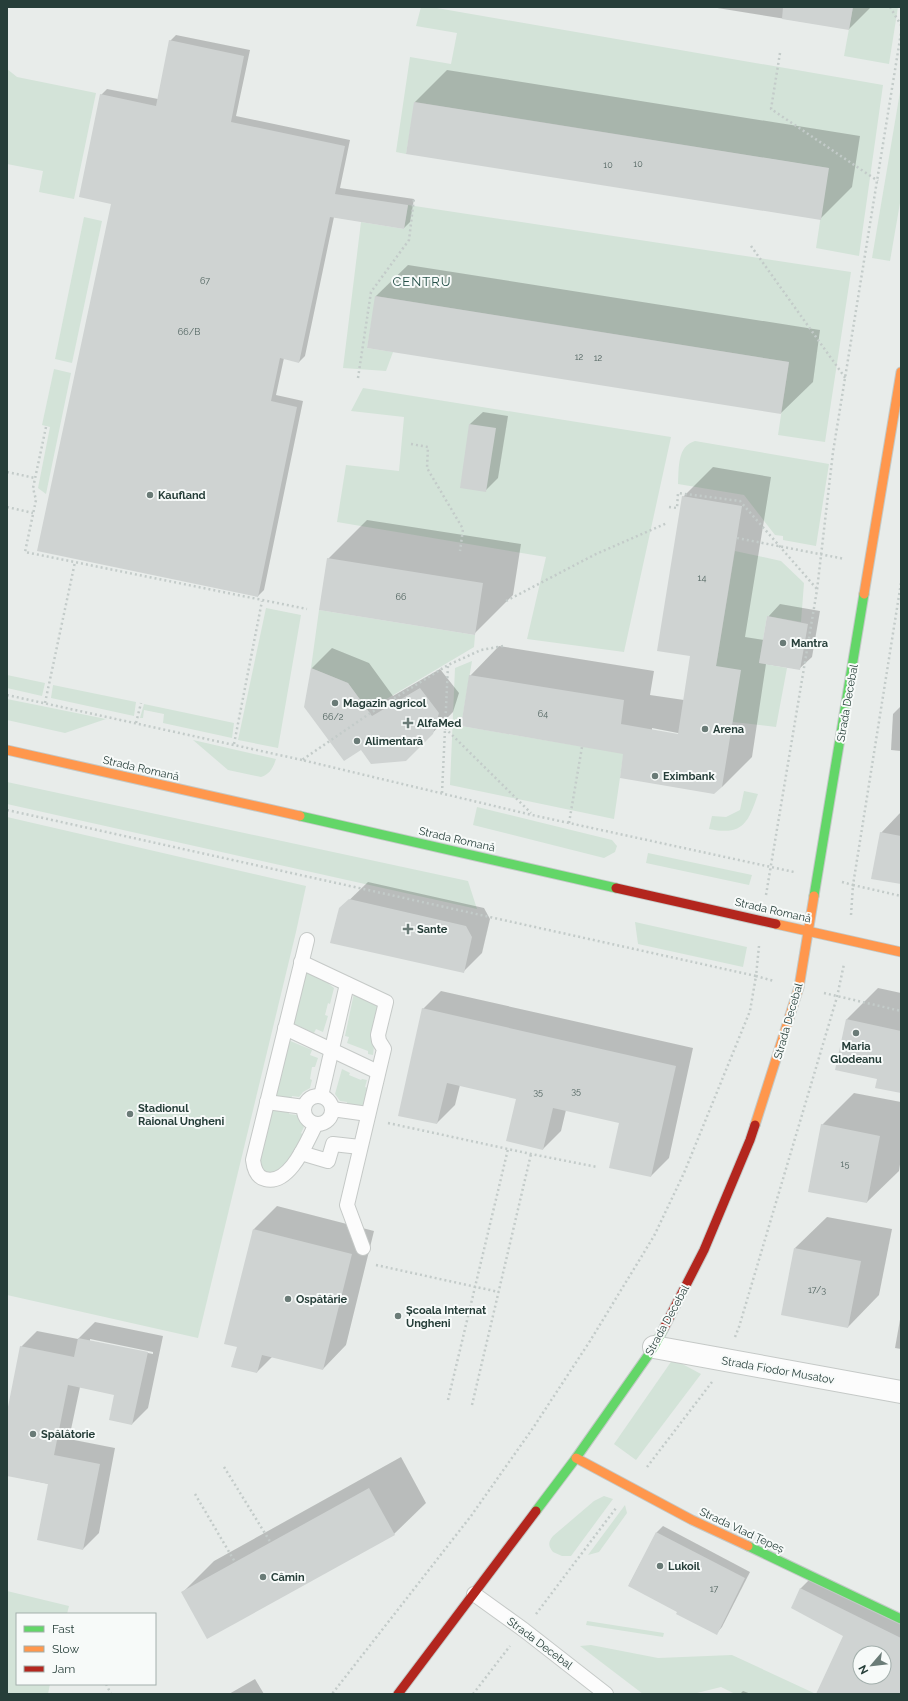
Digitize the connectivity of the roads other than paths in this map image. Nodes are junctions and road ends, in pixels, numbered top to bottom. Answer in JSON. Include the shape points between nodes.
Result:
{"nodes":[{"id":1,"x":901,"y":372,"type":"edge"},
{"id":2,"x":896,"y":433,"type":"edge"},
{"id":3,"x":7,"y":750,"type":"edge"},
{"id":4,"x":808,"y":931,"type":"junction"},
{"id":5,"x":307,"y":940,"type":"dead end"},
{"id":6,"x":901,"y":952,"type":"edge"},
{"id":7,"x":301,"y":962,"type":"junction"},
{"id":8,"x":347,"y":984,"type":"junction"},
{"id":9,"x":285,"y":1028,"type":"junction"},
{"id":10,"x":332,"y":1050,"type":"junction"},
{"id":11,"x":378,"y":1072,"type":"junction"},
{"id":12,"x":321,"y":1096,"type":"junction"},
{"id":13,"x":267,"y":1102,"type":"junction"},
{"id":14,"x":304,"y":1107,"type":"junction"},
{"id":15,"x":332,"y":1109,"type":"junction"},
{"id":16,"x":368,"y":1114,"type":"junction"},
{"id":17,"x":316,"y":1124,"type":"junction"},
{"id":18,"x":360,"y":1147,"type":"junction"},
{"id":19,"x":301,"y":1154,"type":"junction"},
{"id":20,"x":363,"y":1248,"type":"dead end"},
{"id":21,"x":654,"y":1347,"type":"junction"},
{"id":22,"x":901,"y":1392,"type":"edge"},
{"id":23,"x":576,"y":1458,"type":"junction"},
{"id":24,"x":474,"y":1594,"type":"junction"},
{"id":25,"x":901,"y":1619,"type":"edge"},
{"id":26,"x":398,"y":1694,"type":"edge"},
{"id":27,"x":606,"y":1694,"type":"edge"}],
"edges":[{"from":1,"to":2,"type":"main road","name":"Strada Decebal"},
{"from":2,"to":4,"type":"main road","name":"Strada Decebal"},
{"from":3,"to":4,"type":"main road","name":"Strada Romană"},
{"from":4,"to":6,"type":"main road","name":"Strada Romană"},
{"from":4,"to":21,"type":"main road","name":"Strada Decebal","via":[[799,987],[750,1140],[704,1250]]},
{"from":5,"to":7,"type":"lane"},
{"from":7,"to":8,"type":"lane"},
{"from":7,"to":9,"type":"lane"},
{"from":8,"to":10,"type":"lane"},
{"from":8,"to":11,"type":"lane","via":[[386,1002],[378,1034],[384,1049]]},
{"from":9,"to":10,"type":"lane"},
{"from":9,"to":13,"type":"lane"},
{"from":10,"to":11,"type":"lane"},
{"from":10,"to":12,"type":"lane"},
{"from":11,"to":16,"type":"lane"},
{"from":12,"to":14,"type":"lane","via":[[310,1098]]},
{"from":12,"to":15,"type":"lane","via":[[327,1098]]},
{"from":13,"to":14,"type":"lane"},
{"from":13,"to":19,"type":"lane","via":[[253,1160],[254,1169],[259,1177],[266,1180],[282,1177]]},
{"from":14,"to":17,"type":"lane","via":[[306,1118]]},
{"from":15,"to":16,"type":"lane"},
{"from":15,"to":17,"type":"lane","via":[[328,1120]]},
{"from":16,"to":18,"type":"lane"},
{"from":17,"to":19,"type":"lane"},
{"from":18,"to":19,"type":"lane","via":[[333,1144],[328,1161]]},
{"from":18,"to":20,"type":"lane","via":[[347,1205]]},
{"from":21,"to":22,"type":"street","name":"Strada Fiodor Musatov"},
{"from":21,"to":23,"type":"main road","name":"Strada Decebal"},
{"from":23,"to":24,"type":"main road","name":"Strada Decebal"},
{"from":23,"to":25,"type":"main road","name":"Strada Vlad Ţepeș","via":[[692,1520]]},
{"from":24,"to":26,"type":"main road","name":"Strada Decebal"},
{"from":24,"to":27,"type":"lane","name":"Strada Decebal"}]}
